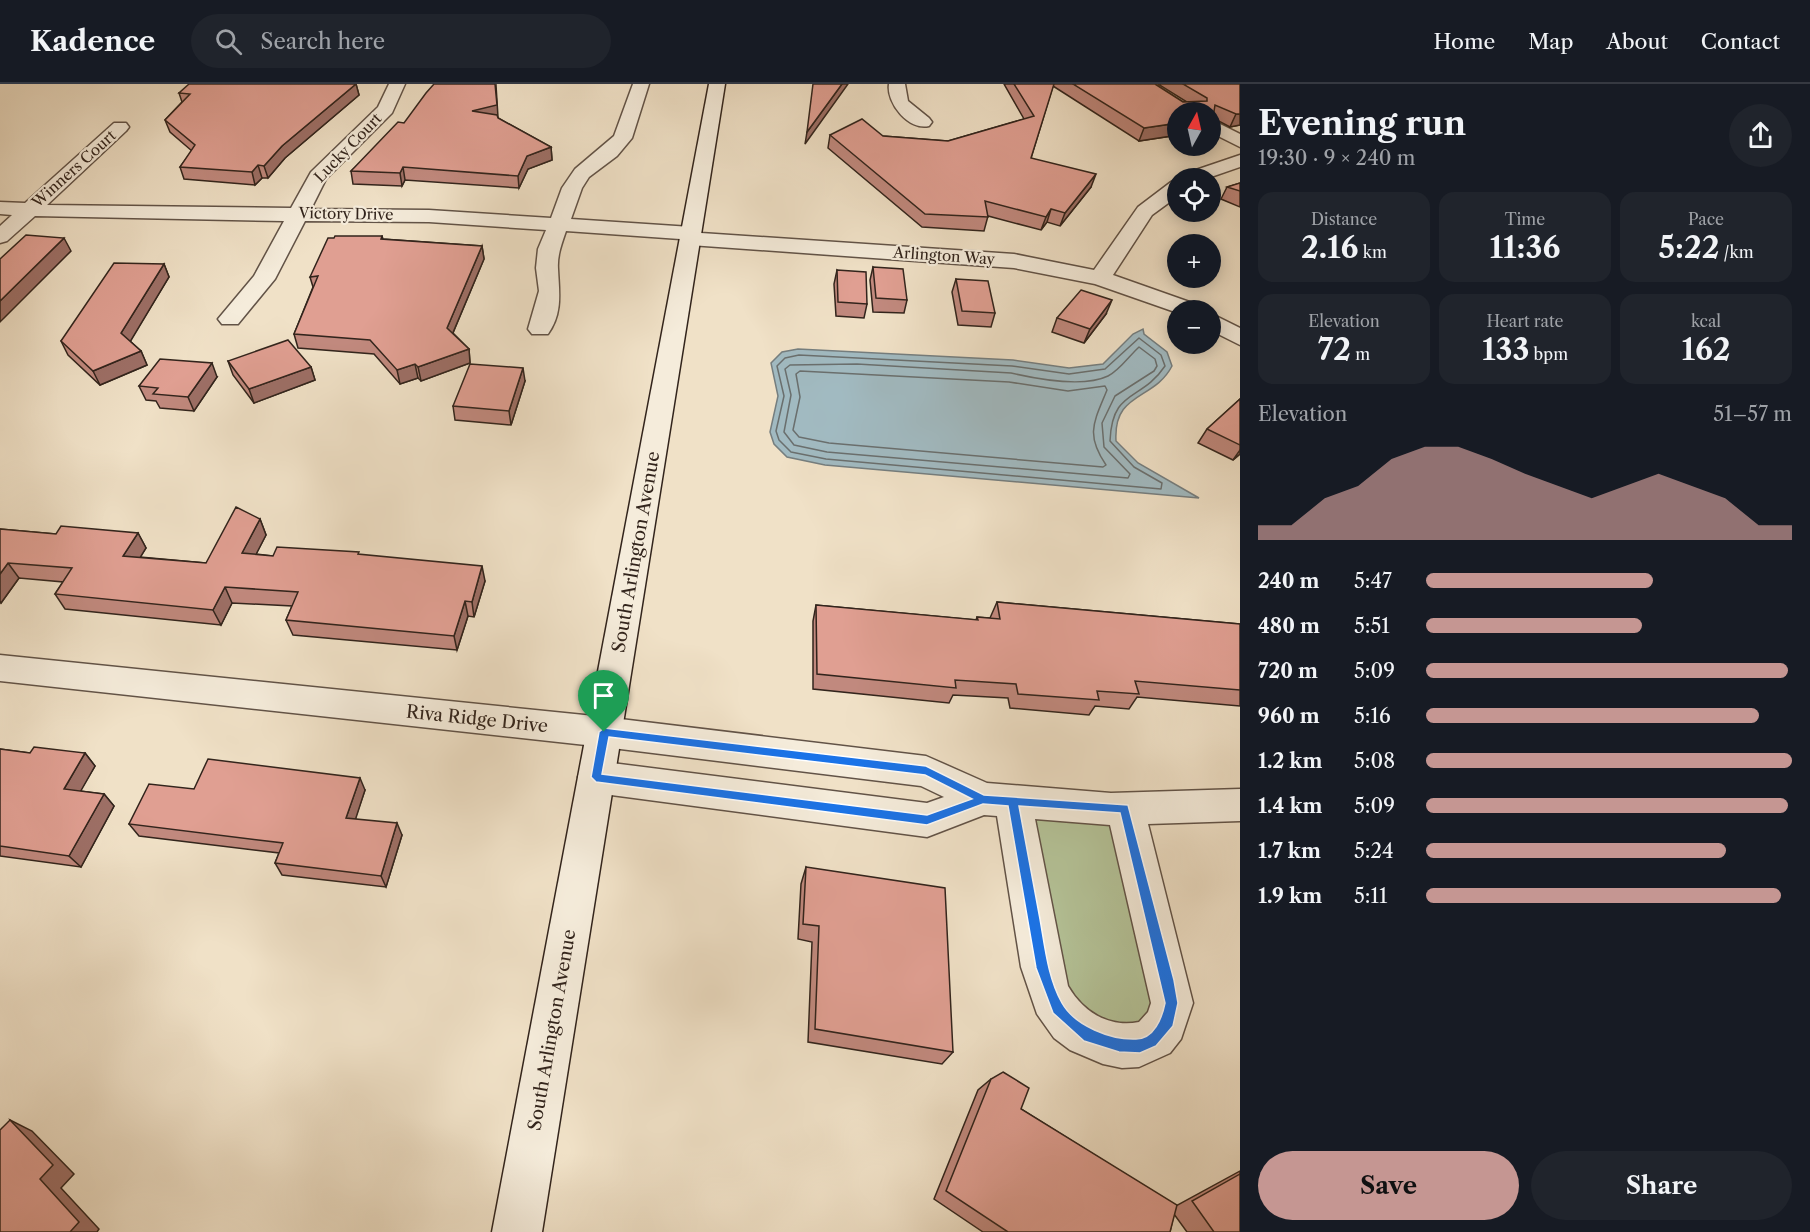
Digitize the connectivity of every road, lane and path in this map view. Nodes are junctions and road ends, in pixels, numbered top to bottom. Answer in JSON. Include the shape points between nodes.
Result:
{"nodes":[{"id":1,"x":398,"y":84,"type":"edge"},
{"id":2,"x":641,"y":84,"type":"edge"},
{"id":3,"x":717,"y":84,"type":"edge"},
{"id":4,"x":897,"y":84,"type":"edge"},
{"id":5,"x":923,"y":122,"type":"dead end"},
{"id":6,"x":120,"y":127,"type":"dead end"},
{"id":7,"x":1221,"y":131,"type":"edge"},
{"id":8,"x":1240,"y":142,"type":"edge"},
{"id":9,"x":1240,"y":161,"type":"edge"},
{"id":10,"x":1220,"y":168,"type":"edge"},
{"id":11,"x":1167,"y":194,"type":"edge"},
{"id":12,"x":0,"y":208,"type":"edge"},
{"id":13,"x":28,"y":210,"type":"junction"},
{"id":14,"x":298,"y":213,"type":"junction"},
{"id":15,"x":558,"y":224,"type":"junction"},
{"id":16,"x":691,"y":236,"type":"junction"},
{"id":17,"x":0,"y":237,"type":"edge"},
{"id":18,"x":1100,"y":278,"type":"junction"},
{"id":19,"x":1167,"y":302,"type":"edge"},
{"id":20,"x":230,"y":319,"type":"dead end"},
{"id":21,"x":1221,"y":327,"type":"edge"},
{"id":22,"x":540,"y":329,"type":"dead end"},
{"id":23,"x":1240,"y":338,"type":"edge"},
{"id":24,"x":0,"y":668,"type":"edge"},
{"id":25,"x":604,"y":732,"type":"junction"},
{"id":26,"x":596,"y":777,"type":"junction"},
{"id":27,"x":998,"y":800,"type":"junction"},
{"id":28,"x":1240,"y":805,"type":"edge"},
{"id":29,"x":1125,"y":809,"type":"junction"},
{"id":30,"x":517,"y":1232,"type":"edge"}],
"edges":[{"from":1,"to":14,"type":"street","name":"Lucky Court","via":[[386,109],[320,173]]},
{"from":2,"to":15,"type":"street","via":[[623,138],[580,176]]},
{"from":3,"to":16,"type":"street","name":"South Arlington Avenue"},
{"from":4,"to":5,"type":"street","via":[[896,94],[902,104]]},
{"from":6,"to":13,"type":"street","name":"Winners Court"},
{"from":7,"to":8,"type":"street"},
{"from":9,"to":10,"type":"street"},
{"from":11,"to":18,"type":"street","via":[[1145,211]]},
{"from":12,"to":13,"type":"street","name":"Victory Drive"},
{"from":13,"to":14,"type":"street","name":"Victory Drive"},
{"from":13,"to":17,"type":"street","name":"Winners Court"},
{"from":14,"to":15,"type":"street","name":"Victory Drive"},
{"from":14,"to":20,"type":"street","name":"Lucky Court","via":[[264,279]]},
{"from":15,"to":16,"type":"street","name":"Victory Drive"},
{"from":15,"to":22,"type":"street","via":[[548,256],[550,291]]},
{"from":16,"to":18,"type":"street","name":"Arlington Way","via":[[1014,261]]},
{"from":16,"to":25,"type":"street","name":"South Arlington Avenue"},
{"from":18,"to":19,"type":"street","name":"Arlington Way"},
{"from":21,"to":23,"type":"street"},
{"from":24,"to":25,"type":"street","name":"Riva Ridge Drive"},
{"from":25,"to":26,"type":"street","name":"South Arlington Avenue"},
{"from":25,"to":27,"type":"street","name":"Riva Ridge Drive","via":[[926,771]]},
{"from":26,"to":27,"type":"street","name":"Riva Ridge Drive","via":[[927,820]]},
{"from":26,"to":30,"type":"street","name":"South Arlington Avenue"},
{"from":27,"to":29,"type":"street","name":"Riva Ridge Drive"},
{"from":27,"to":29,"type":"street","via":[[1043,968],[1058,1009],[1089,1036],[1111,1044],[1140,1046],[1151,1041],[1168,1022],[1172,1003]]},
{"from":28,"to":29,"type":"street","name":"Riva Ridge Drive"}]}
